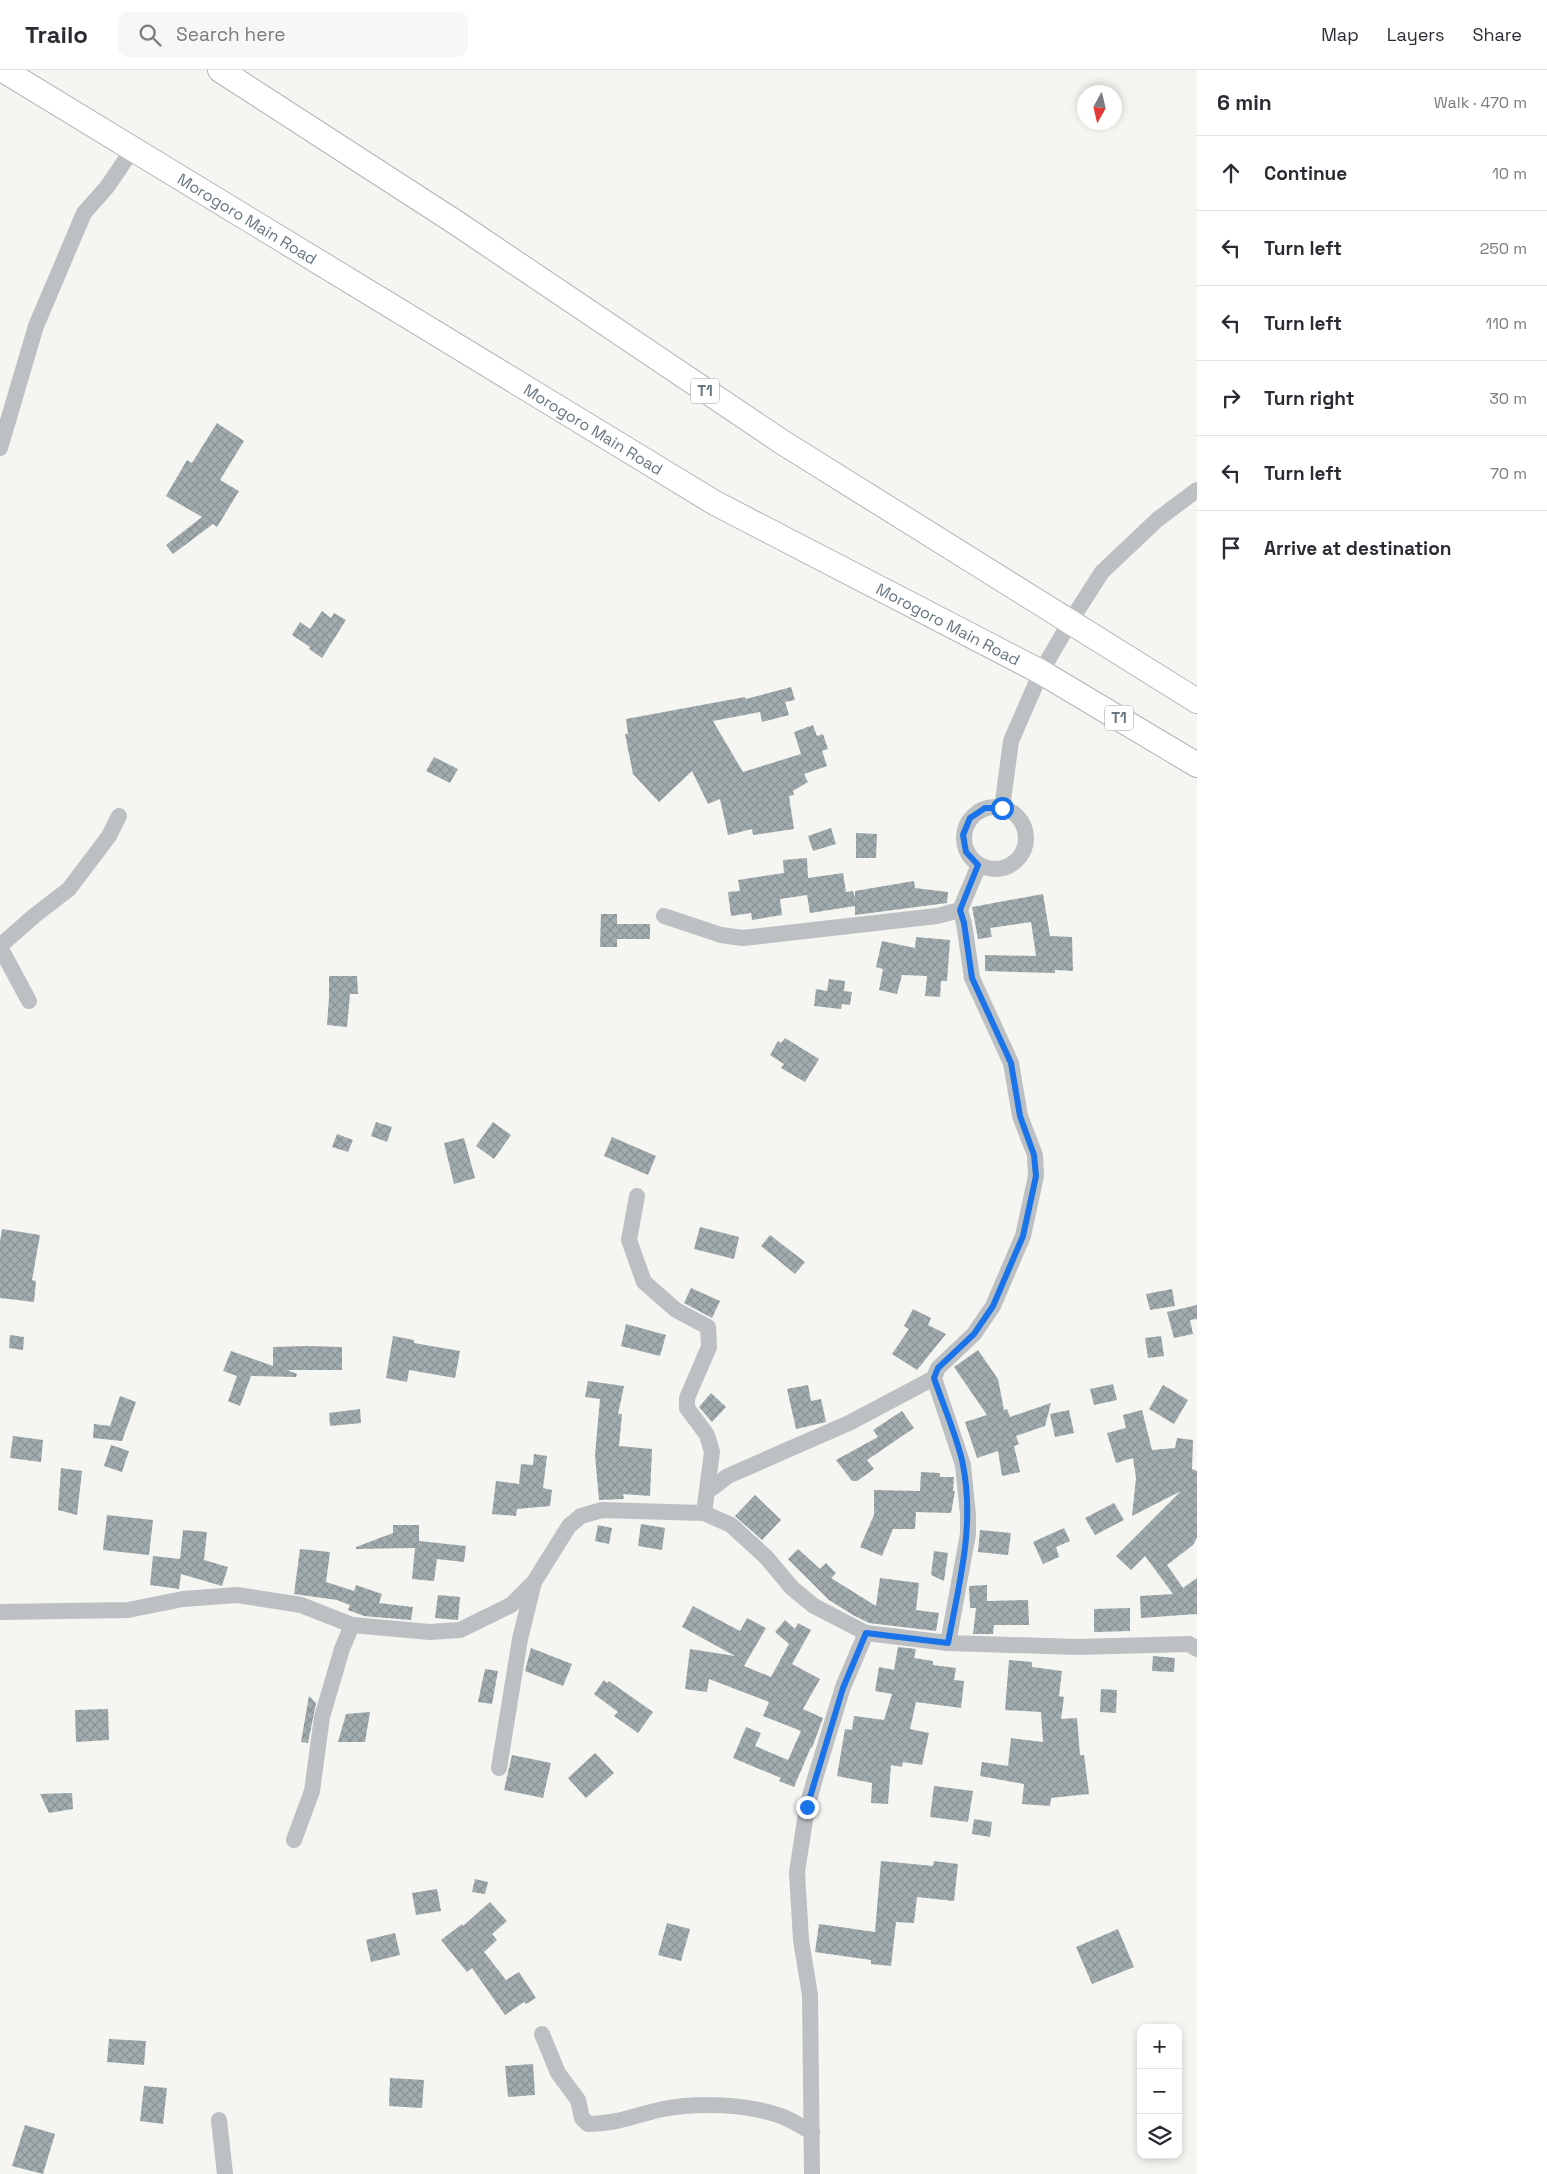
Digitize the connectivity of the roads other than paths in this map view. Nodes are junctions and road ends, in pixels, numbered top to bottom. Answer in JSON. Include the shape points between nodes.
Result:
{"nodes":[{"id":1,"x":3,"y":70,"type":"edge"},
{"id":2,"x":220,"y":70,"type":"edge"},
{"id":3,"x":133,"y":149,"type":"junction"},
{"id":4,"x":0,"y":448,"type":"edge"},
{"id":5,"x":1197,"y":490,"type":"edge"},
{"id":6,"x":1070,"y":622,"type":"junction"},
{"id":7,"x":1041,"y":672,"type":"junction"},
{"id":8,"x":1197,"y":701,"type":"edge"},
{"id":9,"x":1197,"y":765,"type":"edge"},
{"id":10,"x":1002,"y":808,"type":"junction"},
{"id":11,"x":119,"y":816,"type":"dead end"},
{"id":12,"x":978,"y":865,"type":"junction"},
{"id":13,"x":960,"y":910,"type":"junction"},
{"id":14,"x":664,"y":916,"type":"dead end"},
{"id":15,"x":0,"y":946,"type":"edge"},
{"id":16,"x":29,"y":1001,"type":"dead end"},
{"id":17,"x":637,"y":1196,"type":"dead end"},
{"id":18,"x":934,"y":1378,"type":"junction"},
{"id":19,"x":708,"y":1491,"type":"junction"},
{"id":20,"x":704,"y":1513,"type":"junction"},
{"id":21,"x":534,"y":1582,"type":"junction"},
{"id":22,"x":0,"y":1612,"type":"edge"},
{"id":23,"x":352,"y":1625,"type":"junction"},
{"id":24,"x":866,"y":1633,"type":"junction"},
{"id":25,"x":948,"y":1643,"type":"junction"},
{"id":26,"x":1197,"y":1649,"type":"edge"},
{"id":27,"x":499,"y":1768,"type":"dead end"},
{"id":28,"x":294,"y":1840,"type":"dead end"},
{"id":29,"x":542,"y":2034,"type":"dead end"},
{"id":30,"x":219,"y":2120,"type":"dead end"},
{"id":31,"x":812,"y":2132,"type":"junction"},
{"id":32,"x":225,"y":2174,"type":"edge"},
{"id":33,"x":812,"y":2174,"type":"edge"}],
"edges":[{"from":1,"to":3,"type":"highway","name":"Morogoro Main Road","number":"T1"},
{"from":2,"to":6,"type":"highway","number":"T1","via":[[455,222],[782,442]]},
{"from":3,"to":4,"type":"street","via":[[84,213],[36,326]]},
{"from":3,"to":7,"type":"highway","name":"Morogoro Main Road","number":"T1","via":[[716,503]]},
{"from":5,"to":6,"type":"street","via":[[1158,519],[1102,572]]},
{"from":6,"to":7,"type":"street"},
{"from":6,"to":8,"type":"highway","number":"T1"},
{"from":7,"to":9,"type":"highway","name":"Morogoro Main Road","number":"T1"},
{"from":7,"to":10,"type":"street","via":[[1011,741]]},
{"from":10,"to":12,"type":"street","via":[[985,808],[970,818],[963,835],[966,852]]},
{"from":10,"to":12,"type":"street","via":[[1023,824],[1024,850],[1005,868]]},
{"from":11,"to":15,"type":"street","via":[[109,836],[69,889]]},
{"from":12,"to":13,"type":"street"},
{"from":13,"to":14,"type":"street","via":[[937,916],[743,938],[722,935]]},
{"from":13,"to":18,"type":"street","via":[[972,978],[1011,1063],[1020,1116],[1034,1155],[1036,1176],[1023,1236],[993,1306],[974,1334],[938,1368]]},
{"from":15,"to":16,"type":"street"},
{"from":17,"to":19,"type":"street","via":[[629,1240],[644,1282],[676,1310],[708,1327],[709,1347],[687,1398],[687,1408],[707,1435],[712,1452]]},
{"from":18,"to":19,"type":"street","via":[[849,1423],[728,1476]]},
{"from":18,"to":25,"type":"street","via":[[963,1465],[968,1516],[968,1534]]},
{"from":19,"to":20,"type":"street"},
{"from":20,"to":21,"type":"street","via":[[602,1510],[581,1516],[569,1526]]},
{"from":20,"to":24,"type":"street","via":[[731,1525],[814,1606]]},
{"from":21,"to":23,"type":"street","via":[[512,1605],[460,1630],[430,1632]]},
{"from":21,"to":27,"type":"street","via":[[520,1639]]},
{"from":22,"to":23,"type":"street","via":[[128,1610],[183,1599],[237,1595],[301,1605]]},
{"from":23,"to":28,"type":"street","via":[[322,1717],[312,1791]]},
{"from":24,"to":25,"type":"street"},
{"from":24,"to":31,"type":"street","via":[[843,1688],[811,1791],[797,1872],[801,1940],[810,1995]]},
{"from":25,"to":26,"type":"street","via":[[1077,1647],[1189,1644]]},
{"from":29,"to":31,"type":"street","via":[[558,2073],[578,2100],[582,2118],[588,2124],[609,2124],[664,2109],[701,2106],[751,2108],[782,2116]]},
{"from":30,"to":32,"type":"street"},
{"from":31,"to":33,"type":"street"}]}
